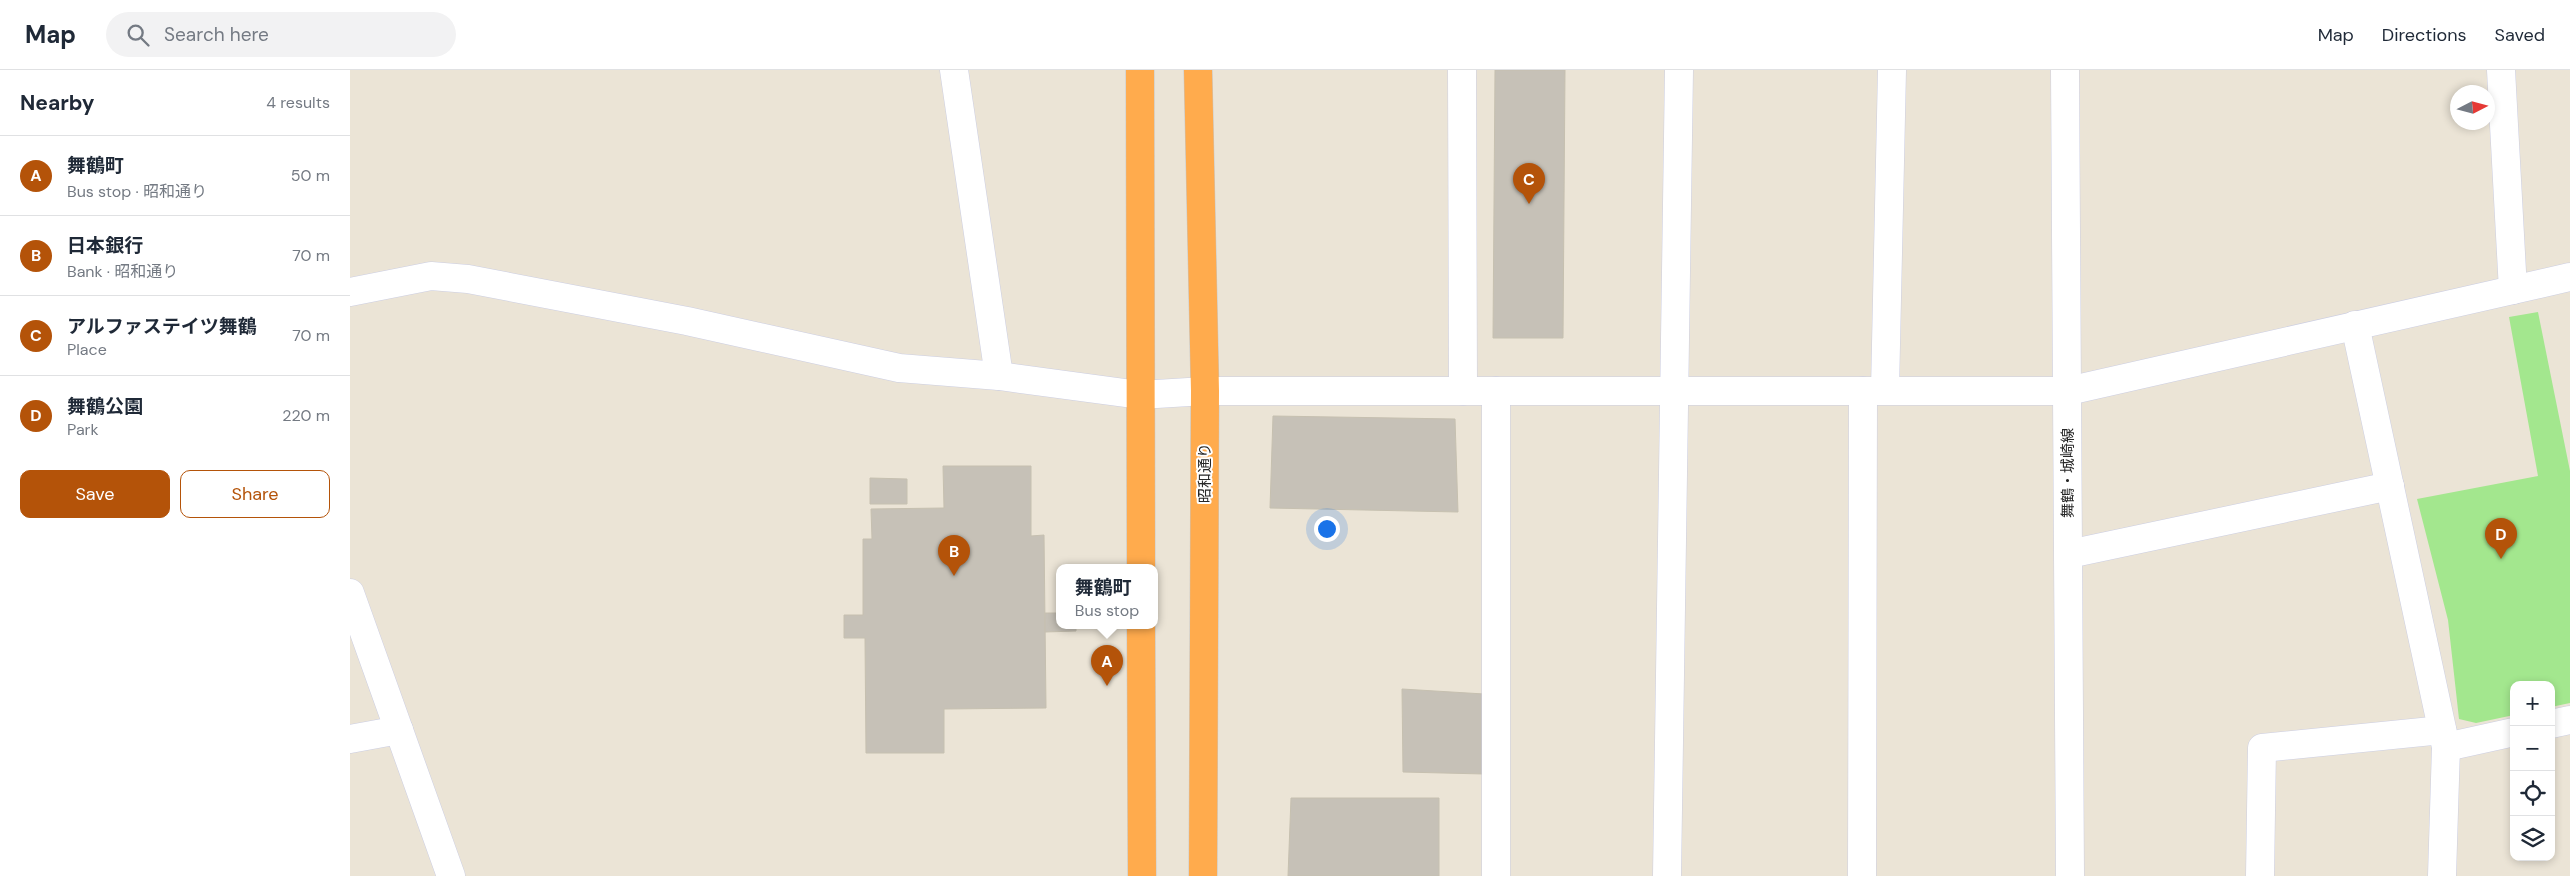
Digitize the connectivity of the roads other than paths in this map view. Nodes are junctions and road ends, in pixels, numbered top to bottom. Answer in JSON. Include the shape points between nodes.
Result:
{"nodes":[{"id":1,"x":954,"y":70,"type":"edge"},
{"id":2,"x":1140,"y":70,"type":"edge"},
{"id":3,"x":1198,"y":70,"type":"edge"},
{"id":4,"x":1462,"y":70,"type":"edge"},
{"id":5,"x":1679,"y":70,"type":"edge"},
{"id":6,"x":1892,"y":70,"type":"edge"},
{"id":7,"x":2065,"y":70,"type":"edge"},
{"id":8,"x":2500,"y":70,"type":"edge"},
{"id":9,"x":2570,"y":277,"type":"edge"},
{"id":10,"x":2514,"y":290,"type":"junction"},
{"id":11,"x":350,"y":292,"type":"edge"},
{"id":12,"x":2356,"y":325,"type":"junction"},
{"id":13,"x":999,"y":376,"type":"junction"},
{"id":14,"x":1205,"y":391,"type":"junction"},
{"id":15,"x":1463,"y":391,"type":"junction"},
{"id":16,"x":1496,"y":391,"type":"junction"},
{"id":17,"x":1675,"y":391,"type":"junction"},
{"id":18,"x":1874,"y":391,"type":"junction"},
{"id":19,"x":2068,"y":391,"type":"junction"},
{"id":20,"x":1140,"y":395,"type":"junction"},
{"id":21,"x":2390,"y":486,"type":"junction"},
{"id":22,"x":2069,"y":554,"type":"junction"},
{"id":23,"x":1141,"y":564,"type":"edge"},
{"id":24,"x":350,"y":593,"type":"edge"},
{"id":25,"x":1141,"y":629,"type":"edge"},
{"id":26,"x":2570,"y":720,"type":"edge"},
{"id":27,"x":2555,"y":723,"type":"edge"},
{"id":28,"x":399,"y":730,"type":"junction"},
{"id":29,"x":2510,"y":732,"type":"edge"},
{"id":30,"x":350,"y":738,"type":"edge"},
{"id":31,"x":2444,"y":739,"type":"junction"},
{"id":32,"x":451,"y":876,"type":"edge"},
{"id":33,"x":1142,"y":876,"type":"edge"},
{"id":34,"x":1203,"y":876,"type":"edge"},
{"id":35,"x":1496,"y":876,"type":"edge"},
{"id":36,"x":1667,"y":876,"type":"edge"},
{"id":37,"x":1862,"y":876,"type":"edge"},
{"id":38,"x":2070,"y":876,"type":"edge"},
{"id":39,"x":2260,"y":876,"type":"edge"},
{"id":40,"x":2442,"y":876,"type":"edge"}],
"edges":[{"from":1,"to":13,"type":"street"},
{"from":2,"to":20,"type":"highway"},
{"from":3,"to":14,"type":"highway","name":"昭和通り"},
{"from":4,"to":15,"type":"street"},
{"from":5,"to":17,"type":"street"},
{"from":6,"to":18,"type":"street"},
{"from":7,"to":19,"type":"street","name":"舞鶴・城崎線"},
{"from":8,"to":10,"type":"street"},
{"from":9,"to":10,"type":"street"},
{"from":10,"to":12,"type":"street"},
{"from":11,"to":13,"type":"street","via":[[431,276],[468,279],[687,321],[899,368]]},
{"from":12,"to":19,"type":"street"},
{"from":12,"to":21,"type":"street"},
{"from":13,"to":20,"type":"street"},
{"from":14,"to":15,"type":"street"},
{"from":14,"to":20,"type":"street"},
{"from":14,"to":34,"type":"highway","name":"昭和通り"},
{"from":15,"to":16,"type":"street"},
{"from":16,"to":17,"type":"street"},
{"from":16,"to":35,"type":"street"},
{"from":17,"to":18,"type":"street"},
{"from":17,"to":36,"type":"street"},
{"from":18,"to":19,"type":"street"},
{"from":18,"to":37,"type":"street"},
{"from":19,"to":22,"type":"street","name":"舞鶴・城崎線"},
{"from":20,"to":23,"type":"highway"},
{"from":21,"to":22,"type":"street"},
{"from":21,"to":31,"type":"street"},
{"from":22,"to":38,"type":"street","name":"舞鶴・城崎線"},
{"from":24,"to":28,"type":"street"},
{"from":25,"to":33,"type":"highway"},
{"from":26,"to":27,"type":"street"},
{"from":28,"to":30,"type":"street"},
{"from":28,"to":32,"type":"street"},
{"from":29,"to":31,"type":"street"},
{"from":31,"to":39,"type":"street","via":[[2262,748]]},
{"from":31,"to":40,"type":"street"}]}
